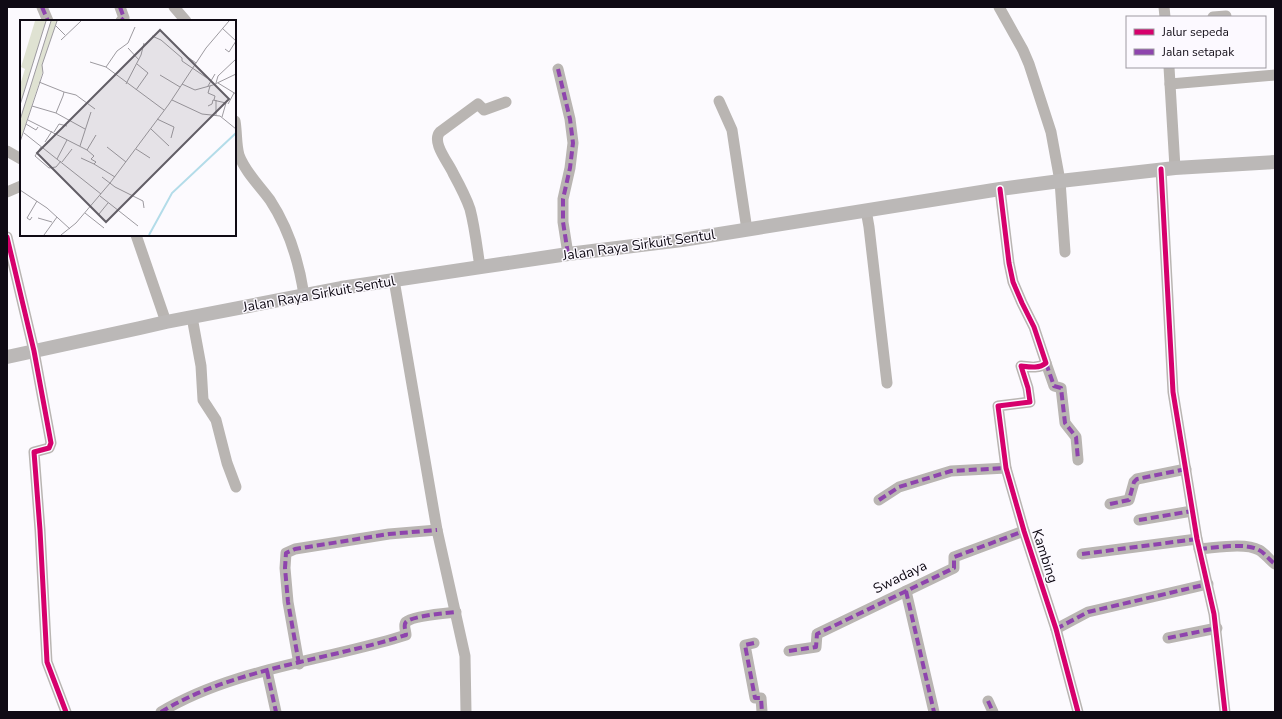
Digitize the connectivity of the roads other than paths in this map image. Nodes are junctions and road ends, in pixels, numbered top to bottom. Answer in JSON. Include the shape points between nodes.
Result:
{"nodes":[{"id":1,"x":42,"y":7,"type":"edge"},
{"id":2,"x":120,"y":7,"type":"edge"},
{"id":3,"x":174,"y":7,"type":"edge"},
{"id":4,"x":999,"y":7,"type":"edge"},
{"id":5,"x":48,"y":20,"type":"edge"},
{"id":6,"x":122,"y":20,"type":"edge"},
{"id":7,"x":185,"y":20,"type":"edge"},
{"id":8,"x":1169,"y":68,"type":"edge"},
{"id":9,"x":558,"y":69,"type":"dead end"},
{"id":10,"x":1275,"y":75,"type":"edge"},
{"id":11,"x":1170,"y":84,"type":"junction"},
{"id":12,"x":719,"y":101,"type":"dead end"},
{"id":13,"x":506,"y":102,"type":"dead end"},
{"id":14,"x":236,"y":130,"type":"edge"},
{"id":15,"x":7,"y":151,"type":"edge"},
{"id":16,"x":20,"y":158,"type":"edge"},
{"id":17,"x":1275,"y":162,"type":"edge"},
{"id":18,"x":1175,"y":168,"type":"junction"},
{"id":19,"x":1161,"y":169,"type":"junction"},
{"id":20,"x":1060,"y":181,"type":"junction"},
{"id":21,"x":20,"y":186,"type":"edge"},
{"id":22,"x":1000,"y":189,"type":"junction"},
{"id":23,"x":7,"y":192,"type":"edge"},
{"id":24,"x":866,"y":210,"type":"junction"},
{"id":25,"x":748,"y":230,"type":"junction"},
{"id":26,"x":136,"y":236,"type":"edge"},
{"id":27,"x":7,"y":237,"type":"edge"},
{"id":28,"x":1065,"y":252,"type":"dead end"},
{"id":29,"x":568,"y":254,"type":"junction"},
{"id":30,"x":480,"y":267,"type":"junction"},
{"id":31,"x":394,"y":280,"type":"junction"},
{"id":32,"x":304,"y":295,"type":"junction"},
{"id":33,"x":192,"y":317,"type":"junction"},
{"id":34,"x":166,"y":322,"type":"junction"},
{"id":35,"x":34,"y":351,"type":"junction"},
{"id":36,"x":7,"y":357,"type":"edge"},
{"id":37,"x":1046,"y":363,"type":"junction"},
{"id":38,"x":887,"y":383,"type":"dead end"},
{"id":39,"x":1078,"y":460,"type":"dead end"},
{"id":40,"x":1006,"y":468,"type":"junction"},
{"id":41,"x":1186,"y":469,"type":"junction"},
{"id":42,"x":236,"y":487,"type":"dead end"},
{"id":43,"x":879,"y":500,"type":"dead end"},
{"id":44,"x":1110,"y":504,"type":"dead end"},
{"id":45,"x":1192,"y":511,"type":"junction"},
{"id":46,"x":1139,"y":520,"type":"dead end"},
{"id":47,"x":437,"y":530,"type":"junction"},
{"id":48,"x":1024,"y":531,"type":"junction"},
{"id":49,"x":1198,"y":544,"type":"junction"},
{"id":50,"x":1082,"y":554,"type":"dead end"},
{"id":51,"x":1275,"y":564,"type":"edge"},
{"id":52,"x":1208,"y":584,"type":"junction"},
{"id":53,"x":906,"y":591,"type":"junction"},
{"id":54,"x":456,"y":612,"type":"junction"},
{"id":55,"x":1056,"y":628,"type":"junction"},
{"id":56,"x":1217,"y":628,"type":"junction"},
{"id":57,"x":1168,"y":638,"type":"dead end"},
{"id":58,"x":754,"y":643,"type":"dead end"},
{"id":59,"x":789,"y":650,"type":"dead end"},
{"id":60,"x":299,"y":664,"type":"junction"},
{"id":61,"x":267,"y":671,"type":"junction"},
{"id":62,"x":988,"y":701,"type":"dead end"},
{"id":63,"x":66,"y":712,"type":"edge"},
{"id":64,"x":160,"y":712,"type":"edge"},
{"id":65,"x":276,"y":712,"type":"edge"},
{"id":66,"x":466,"y":712,"type":"edge"},
{"id":67,"x":762,"y":712,"type":"edge"},
{"id":68,"x":934,"y":712,"type":"edge"},
{"id":69,"x":993,"y":712,"type":"edge"},
{"id":70,"x":1078,"y":712,"type":"edge"},
{"id":71,"x":1225,"y":712,"type":"edge"}],
"edges":[{"from":1,"to":5,"type":"street"},
{"from":2,"to":6,"type":"street","via":[[124,18]]},
{"from":3,"to":7,"type":"street"},
{"from":4,"to":20,"type":"street","via":[[1029,64],[1051,132]]},
{"from":8,"to":11,"type":"street"},
{"from":9,"to":29,"type":"street","via":[[573,143],[563,199],[563,222]]},
{"from":10,"to":11,"type":"street"},
{"from":11,"to":18,"type":"street"},
{"from":12,"to":25,"type":"street","via":[[732,130]]},
{"from":13,"to":30,"type":"street","via":[[484,110],[478,104],[440,132],[437,138],[438,146],[472,215]]},
{"from":14,"to":32,"type":"street","via":[[239,155],[270,200],[297,257]]},
{"from":15,"to":16,"type":"street"},
{"from":17,"to":18,"type":"main road","name":"Jalan Raya Sirkuit Sentul"},
{"from":18,"to":19,"type":"main road","name":"Jalan Raya Sirkuit Sentul"},
{"from":19,"to":20,"type":"main road","name":"Jalan Raya Sirkuit Sentul"},
{"from":19,"to":41,"type":"street","via":[[1173,392]]},
{"from":20,"to":22,"type":"main road","name":"Jalan Raya Sirkuit Sentul"},
{"from":20,"to":28,"type":"street"},
{"from":21,"to":23,"type":"street"},
{"from":22,"to":24,"type":"main road","name":"Jalan Raya Sirkuit Sentul"},
{"from":22,"to":37,"type":"street","via":[[1009,263],[1014,282],[1034,327]]},
{"from":24,"to":25,"type":"main road","name":"Jalan Raya Sirkuit Sentul"},
{"from":24,"to":38,"type":"street"},
{"from":25,"to":29,"type":"main road","name":"Jalan Raya Sirkuit Sentul"},
{"from":26,"to":34,"type":"street"},
{"from":27,"to":35,"type":"street"},
{"from":29,"to":30,"type":"main road","name":"Jalan Raya Sirkuit Sentul"},
{"from":30,"to":31,"type":"main road","name":"Jalan Raya Sirkuit Sentul"},
{"from":31,"to":32,"type":"main road","name":"Jalan Raya Sirkuit Sentul"},
{"from":31,"to":47,"type":"street"},
{"from":32,"to":33,"type":"main road","name":"Jalan Raya Sirkuit Sentul"},
{"from":33,"to":34,"type":"main road","name":"Jalan Raya Sirkuit Sentul"},
{"from":33,"to":42,"type":"street","via":[[201,366],[203,400],[216,420]]},
{"from":34,"to":35,"type":"main road","name":"Jalan Raya Sirkuit Sentul"},
{"from":35,"to":36,"type":"main road","name":"Jalan Raya Sirkuit Sentul"},
{"from":35,"to":63,"type":"street","via":[[51,443],[49,448],[34,452],[47,662]]},
{"from":37,"to":39,"type":"street","via":[[1054,386],[1061,388],[1065,423],[1076,437]]},
{"from":37,"to":40,"type":"street","name":"Kambing","via":[[1037,367],[1021,366],[1030,402],[998,406]]},
{"from":40,"to":43,"type":"street","via":[[951,471],[899,487]]},
{"from":40,"to":48,"type":"street","name":"Kambing"},
{"from":41,"to":44,"type":"street","via":[[1137,478],[1129,500]]},
{"from":41,"to":45,"type":"street"},
{"from":45,"to":46,"type":"street"},
{"from":45,"to":49,"type":"street"},
{"from":47,"to":54,"type":"street"},
{"from":47,"to":60,"type":"street","via":[[389,534],[295,549],[286,553],[288,602]]},
{"from":48,"to":53,"type":"street","name":"Swadaya","via":[[954,557],[954,568]]},
{"from":48,"to":55,"type":"street","name":"Kambing"},
{"from":49,"to":50,"type":"street"},
{"from":49,"to":51,"type":"street","via":[[1253,547]]},
{"from":49,"to":52,"type":"street"},
{"from":52,"to":55,"type":"street","via":[[1088,612]]},
{"from":52,"to":56,"type":"street"},
{"from":53,"to":59,"type":"street","name":"Swadaya","via":[[817,634],[816,647]]},
{"from":53,"to":68,"type":"street"},
{"from":54,"to":60,"type":"street","via":[[410,620],[406,622],[406,633],[403,636]]},
{"from":54,"to":66,"type":"street","via":[[465,656]]},
{"from":55,"to":70,"type":"street","name":"Kambing"},
{"from":56,"to":57,"type":"street"},
{"from":56,"to":71,"type":"street"},
{"from":58,"to":67,"type":"street","via":[[745,645],[755,698],[761,698]]},
{"from":60,"to":61,"type":"street"},
{"from":61,"to":64,"type":"street","via":[[229,682]]},
{"from":61,"to":65,"type":"street"},
{"from":62,"to":69,"type":"street"}]}
